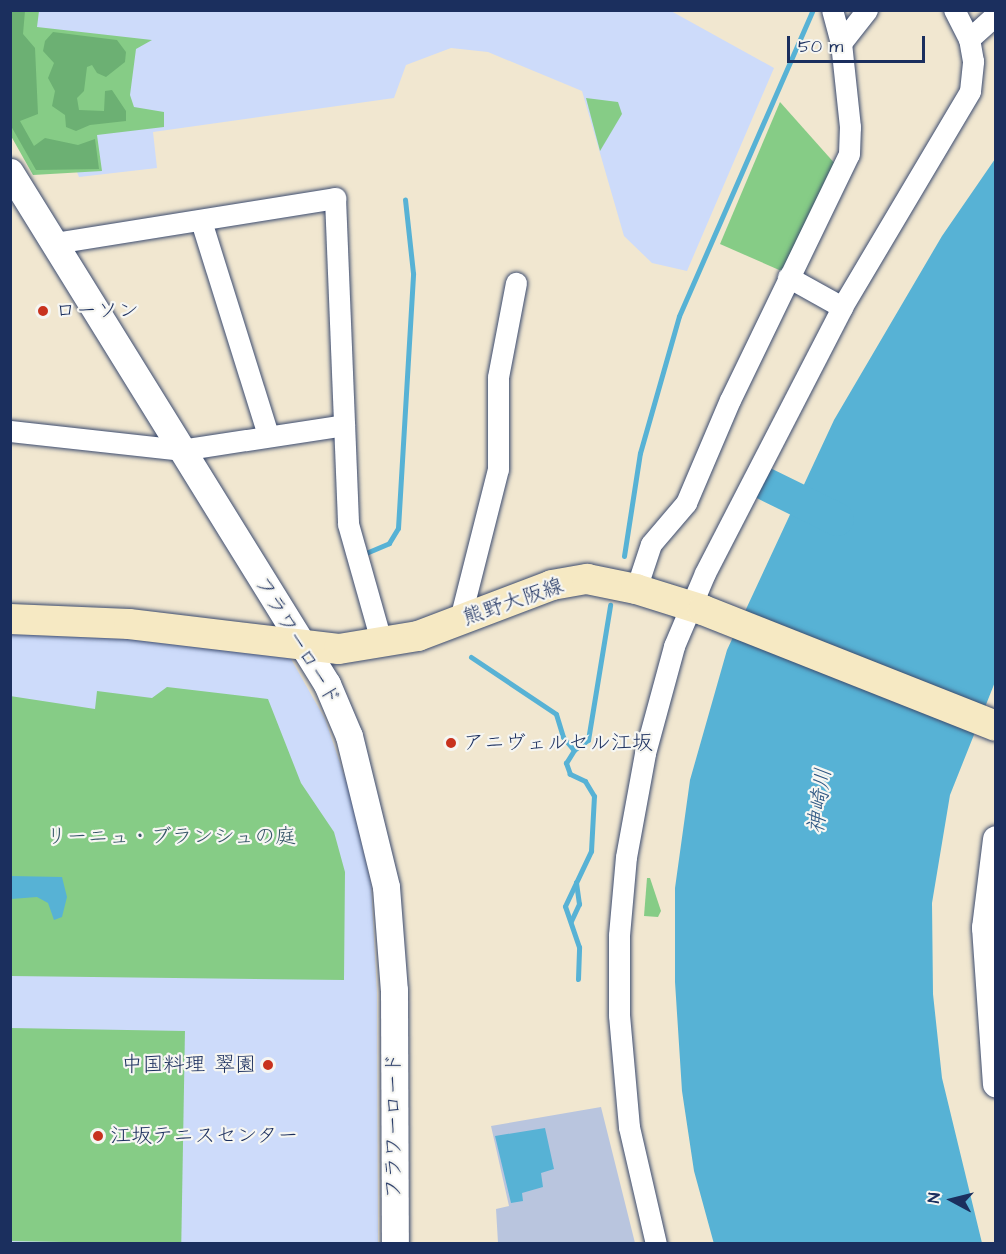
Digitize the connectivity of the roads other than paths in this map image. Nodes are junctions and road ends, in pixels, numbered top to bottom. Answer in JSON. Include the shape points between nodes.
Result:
{"nodes":[{"id":1,"x":832,"y":10,"type":"edge"},
{"id":2,"x":867,"y":10,"type":"edge"},
{"id":3,"x":954,"y":10,"type":"edge"},
{"id":4,"x":996,"y":15,"type":"edge"},
{"id":5,"x":974,"y":35,"type":"junction"},
{"id":6,"x":841,"y":43,"type":"junction"},
{"id":7,"x":10,"y":172,"type":"edge"},
{"id":8,"x":201,"y":221,"type":"junction"},
{"id":9,"x":56,"y":243,"type":"junction"},
{"id":10,"x":788,"y":277,"type":"junction"},
{"id":11,"x":516,"y":283,"type":"dead end"},
{"id":12,"x":842,"y":307,"type":"junction"},
{"id":13,"x":344,"y":425,"type":"junction"},
{"id":14,"x":10,"y":431,"type":"edge"},
{"id":15,"x":268,"y":435,"type":"junction"},
{"id":16,"x":181,"y":450,"type":"junction"},
{"id":17,"x":636,"y":589,"type":"junction"},
{"id":18,"x":696,"y":608,"type":"junction"},
{"id":19,"x":10,"y":619,"type":"edge"},
{"id":20,"x":460,"y":620,"type":"junction"},
{"id":21,"x":300,"y":642,"type":"junction"},
{"id":22,"x":382,"y":644,"type":"junction"},
{"id":23,"x":996,"y":726,"type":"edge"},
{"id":24,"x":996,"y":839,"type":"edge"},
{"id":25,"x":996,"y":1084,"type":"edge"},
{"id":26,"x":395,"y":1244,"type":"edge"},
{"id":27,"x":656,"y":1244,"type":"edge"}],
"edges":[{"from":1,"to":6,"type":"street"},
{"from":2,"to":6,"type":"street"},
{"from":3,"to":5,"type":"street"},
{"from":4,"to":5,"type":"street"},
{"from":5,"to":12,"type":"street","via":[[970,91]]},
{"from":6,"to":10,"type":"street","via":[[849,154]]},
{"from":7,"to":9,"type":"street","name":"フラワーロード"},
{"from":8,"to":9,"type":"street"},
{"from":8,"to":13,"type":"street","via":[[335,198]]},
{"from":8,"to":15,"type":"street"},
{"from":9,"to":16,"type":"street","name":"フラワーロード"},
{"from":10,"to":12,"type":"street"},
{"from":10,"to":17,"type":"street","via":[[686,503],[651,544]]},
{"from":11,"to":20,"type":"street","via":[[498,377],[498,469]]},
{"from":12,"to":18,"type":"street"},
{"from":13,"to":15,"type":"street"},
{"from":13,"to":22,"type":"street","via":[[348,524]]},
{"from":14,"to":16,"type":"street"},
{"from":15,"to":16,"type":"street"},
{"from":16,"to":21,"type":"street","name":"フラワーロード"},
{"from":17,"to":18,"type":"main road","name":"熊野大阪線"},
{"from":17,"to":20,"type":"main road","name":"熊野大阪線","via":[[587,579],[552,585]]},
{"from":18,"to":23,"type":"main road","name":"熊野大阪線"},
{"from":18,"to":27,"type":"street","via":[[674,646],[645,753],[626,857],[619,935],[619,1015],[629,1127]]},
{"from":19,"to":21,"type":"main road","name":"熊野大阪線","via":[[129,624]]},
{"from":20,"to":22,"type":"main road","name":"熊野大阪線"},
{"from":21,"to":22,"type":"main road","name":"熊野大阪線","via":[[339,649]]},
{"from":21,"to":26,"type":"street","name":"フラワーロード","via":[[327,684],[349,736],[386,886],[394,990]]},
{"from":24,"to":25,"type":"street","via":[[985,927]]}]}
